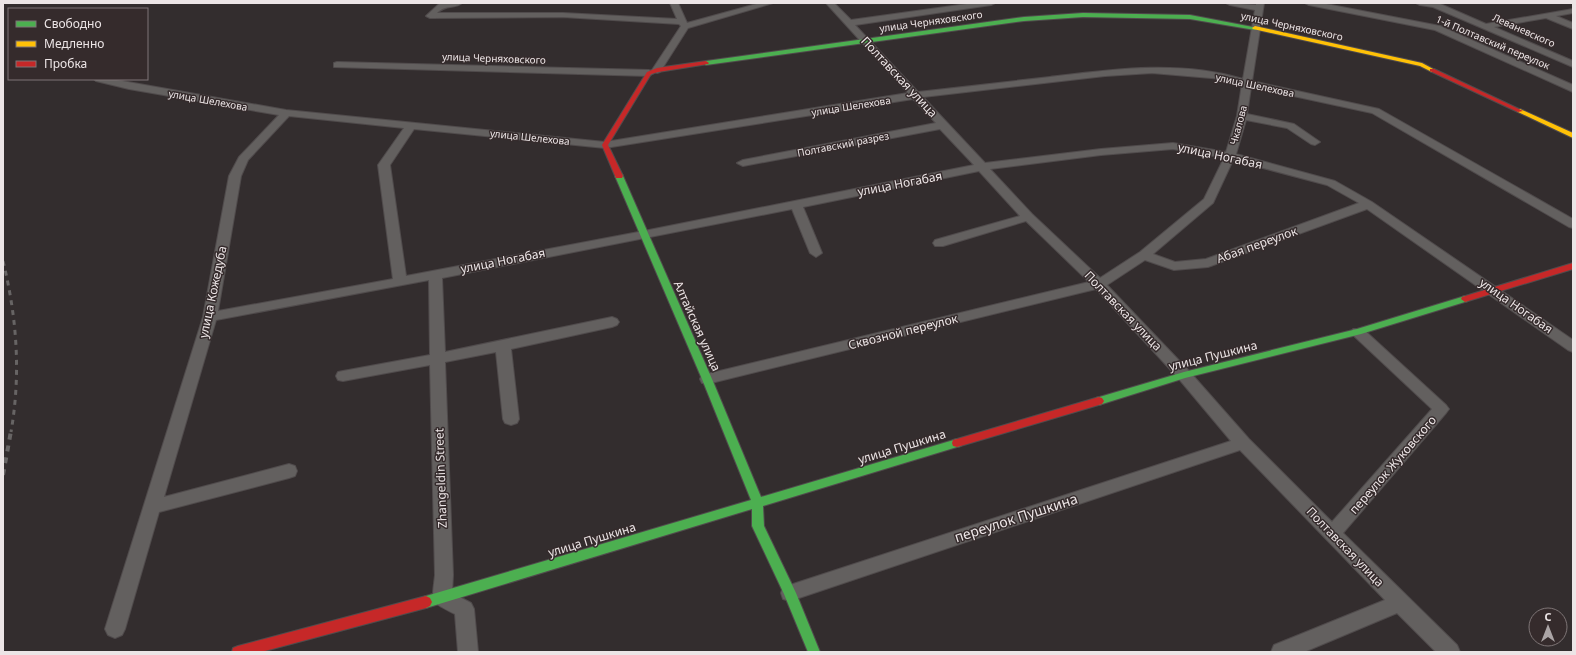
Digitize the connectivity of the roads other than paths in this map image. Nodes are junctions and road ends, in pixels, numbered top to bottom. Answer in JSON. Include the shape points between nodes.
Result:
{"nodes":[{"id":1,"x":458,"y":3,"type":"edge"},
{"id":2,"x":674,"y":3,"type":"edge"},
{"id":3,"x":769,"y":3,"type":"edge"},
{"id":4,"x":830,"y":3,"type":"edge"},
{"id":5,"x":991,"y":3,"type":"edge"},
{"id":6,"x":1230,"y":3,"type":"edge"},
{"id":7,"x":1309,"y":3,"type":"edge"},
{"id":8,"x":1420,"y":3,"type":"edge"},
{"id":9,"x":1259,"y":5,"type":"edge"},
{"id":10,"x":1573,"y":11,"type":"edge"},
{"id":11,"x":1548,"y":16,"type":"junction"},
{"id":12,"x":849,"y":23,"type":"junction"},
{"id":13,"x":684,"y":24,"type":"junction"},
{"id":14,"x":1487,"y":26,"type":"junction"},
{"id":15,"x":1573,"y":26,"type":"edge"},
{"id":16,"x":1255,"y":28,"type":"junction"},
{"id":17,"x":864,"y":41,"type":"junction"},
{"id":18,"x":1573,"y":64,"type":"edge"},
{"id":19,"x":337,"y":65,"type":"dead end"},
{"id":20,"x":653,"y":72,"type":"junction"},
{"id":21,"x":103,"y":80,"type":"edge"},
{"id":22,"x":1248,"y":83,"type":"junction"},
{"id":23,"x":1573,"y":89,"type":"edge"},
{"id":24,"x":917,"y":96,"type":"junction"},
{"id":25,"x":286,"y":113,"type":"junction"},
{"id":26,"x":1242,"y":116,"type":"junction"},
{"id":27,"x":411,"y":125,"type":"junction"},
{"id":28,"x":943,"y":125,"type":"junction"},
{"id":29,"x":1573,"y":136,"type":"edge"},
{"id":30,"x":1315,"y":142,"type":"dead end"},
{"id":31,"x":606,"y":145,"type":"junction"},
{"id":32,"x":1230,"y":156,"type":"junction"},
{"id":33,"x":743,"y":163,"type":"dead end"},
{"id":34,"x":983,"y":167,"type":"junction"},
{"id":35,"x":1368,"y":204,"type":"junction"},
{"id":36,"x":796,"y":205,"type":"junction"},
{"id":37,"x":1028,"y":217,"type":"junction"},
{"id":38,"x":1573,"y":224,"type":"edge"},
{"id":39,"x":644,"y":236,"type":"junction"},
{"id":40,"x":939,"y":243,"type":"dead end"},
{"id":41,"x":816,"y":252,"type":"dead end"},
{"id":42,"x":1144,"y":255,"type":"junction"},
{"id":43,"x":1573,"y":266,"type":"edge"},
{"id":44,"x":435,"y":275,"type":"junction"},
{"id":45,"x":400,"y":281,"type":"junction"},
{"id":46,"x":1099,"y":284,"type":"junction"},
{"id":47,"x":1492,"y":290,"type":"junction"},
{"id":48,"x":210,"y":317,"type":"junction"},
{"id":49,"x":612,"y":322,"type":"dead end"},
{"id":50,"x":1358,"y":332,"type":"junction"},
{"id":51,"x":503,"y":346,"type":"junction"},
{"id":52,"x":1573,"y":347,"type":"edge"},
{"id":53,"x":436,"y":358,"type":"junction"},
{"id":54,"x":1184,"y":375,"type":"junction"},
{"id":55,"x":343,"y":376,"type":"dead end"},
{"id":56,"x":707,"y":379,"type":"junction"},
{"id":57,"x":511,"y":419,"type":"dead end"},
{"id":58,"x":1243,"y":442,"type":"junction"},
{"id":59,"x":289,"y":471,"type":"dead end"},
{"id":60,"x":757,"y":502,"type":"junction"},
{"id":61,"x":152,"y":507,"type":"junction"},
{"id":62,"x":1333,"y":533,"type":"junction"},
{"id":63,"x":790,"y":593,"type":"junction"},
{"id":64,"x":442,"y":598,"type":"junction"},
{"id":65,"x":1400,"y":603,"type":"junction"},
{"id":66,"x":115,"y":629,"type":"dead end"},
{"id":67,"x":238,"y":652,"type":"edge"},
{"id":68,"x":468,"y":652,"type":"edge"},
{"id":69,"x":814,"y":652,"type":"edge"},
{"id":70,"x":1281,"y":652,"type":"edge"},
{"id":71,"x":1450,"y":652,"type":"edge"}],
"edges":[{"from":1,"to":13,"type":"street","via":[[444,3],[430,16],[564,12]]},
{"from":2,"to":13,"type":"street"},
{"from":3,"to":13,"type":"street"},
{"from":4,"to":12,"type":"street","name":"Полтавская улица"},
{"from":5,"to":12,"type":"street"},
{"from":6,"to":9,"type":"street"},
{"from":7,"to":23,"type":"street","name":"1-й Полтавский переулок","via":[[1437,28]]},
{"from":8,"to":14,"type":"street","name":"Леваневского","via":[[1435,5]]},
{"from":9,"to":16,"type":"street","name":"Чкалова"},
{"from":10,"to":11,"type":"street"},
{"from":11,"to":14,"type":"street"},
{"from":11,"to":15,"type":"street"},
{"from":12,"to":17,"type":"street","name":"Полтавская улица"},
{"from":13,"to":20,"type":"street"},
{"from":14,"to":18,"type":"street","name":"Леваневского"},
{"from":16,"to":17,"type":"street","name":"улица Черняховского","via":[[1190,18],[1083,15],[994,23]]},
{"from":16,"to":22,"type":"street","name":"Чкалова"},
{"from":16,"to":29,"type":"street","name":"улица Черняховского","via":[[1422,65]]},
{"from":17,"to":20,"type":"street","name":"улица Черняховского"},
{"from":17,"to":24,"type":"street","name":"Полтавская улица"},
{"from":19,"to":20,"type":"street","name":"улица Черняховского"},
{"from":20,"to":31,"type":"street"},
{"from":21,"to":25,"type":"street","name":"улица Шелехова"},
{"from":22,"to":24,"type":"street","name":"улица Шелехова","via":[[1224,76],[1152,70],[1105,73]]},
{"from":22,"to":26,"type":"street","name":"Чкалова"},
{"from":22,"to":38,"type":"street","name":"улица Шелехова","via":[[1375,111]]},
{"from":24,"to":28,"type":"street","name":"Полтавская улица"},
{"from":24,"to":31,"type":"street","name":"улица Шелехова"},
{"from":25,"to":27,"type":"street","name":"улица Шелехова"},
{"from":25,"to":48,"type":"street","name":"улица Кожедуба","via":[[243,159],[235,176]]},
{"from":26,"to":30,"type":"street","via":[[1290,126]]},
{"from":26,"to":32,"type":"street","name":"Чкалова"},
{"from":27,"to":31,"type":"street","name":"улица Шелехова"},
{"from":27,"to":45,"type":"street","via":[[384,165]]},
{"from":28,"to":33,"type":"street","name":"Полтавский разрез"},
{"from":28,"to":34,"type":"street","name":"Полтавская улица"},
{"from":31,"to":39,"type":"street","name":"Алтайская улица"},
{"from":32,"to":34,"type":"street","name":"улица Ногабая","via":[[1188,148],[1147,148]]},
{"from":32,"to":35,"type":"street","name":"улица Ногабая","via":[[1331,183]]},
{"from":32,"to":42,"type":"street","name":"Чкалова","via":[[1209,201]]},
{"from":34,"to":36,"type":"street","name":"улица Ногабая"},
{"from":34,"to":37,"type":"street","name":"Полтавская улица"},
{"from":35,"to":42,"type":"street","name":"Абая переулок","via":[[1208,263],[1174,266]]},
{"from":35,"to":47,"type":"street","name":"улица Ногабая"},
{"from":36,"to":39,"type":"street","name":"улица Ногабая"},
{"from":36,"to":41,"type":"street"},
{"from":37,"to":40,"type":"street"},
{"from":37,"to":46,"type":"street","name":"Полтавская улица"},
{"from":39,"to":44,"type":"street","name":"улица Ногабая"},
{"from":39,"to":56,"type":"street","name":"Алтайская улица"},
{"from":42,"to":46,"type":"street","name":"Чкалова"},
{"from":43,"to":47,"type":"street","name":"улица Пушкина"},
{"from":44,"to":45,"type":"street","name":"улица Ногабая"},
{"from":44,"to":53,"type":"street","name":"Zhangeldin Street"},
{"from":45,"to":48,"type":"street","name":"улица Ногабая"},
{"from":46,"to":54,"type":"street","name":"Полтавская улица"},
{"from":46,"to":56,"type":"street","name":"Сквозной переулок"},
{"from":47,"to":50,"type":"street","name":"улица Пушкина"},
{"from":47,"to":52,"type":"street","name":"улица Ногабая"},
{"from":48,"to":61,"type":"street","name":"улица Кожедуба"},
{"from":49,"to":51,"type":"street"},
{"from":50,"to":54,"type":"street","name":"улица Пушкина"},
{"from":50,"to":62,"type":"street","name":"переулок Жуковского","via":[[1441,409]]},
{"from":51,"to":53,"type":"street"},
{"from":51,"to":57,"type":"street"},
{"from":53,"to":55,"type":"street"},
{"from":53,"to":64,"type":"street","name":"Zhangeldin Street","via":[[444,575]]},
{"from":54,"to":58,"type":"street","name":"Полтавская улица"},
{"from":54,"to":60,"type":"street","name":"улица Пушкина"},
{"from":56,"to":60,"type":"street","name":"Алтайская улица"},
{"from":58,"to":62,"type":"street","name":"Полтавская улица"},
{"from":58,"to":63,"type":"street","name":"переулок Пушкина"},
{"from":59,"to":61,"type":"street"},
{"from":60,"to":63,"type":"street","name":"Алтайская улица","via":[[758,526]]},
{"from":60,"to":64,"type":"street","name":"улица Пушкина"},
{"from":61,"to":66,"type":"street","name":"улица Кожедуба"},
{"from":62,"to":65,"type":"street","name":"Полтавская улица"},
{"from":63,"to":69,"type":"street","name":"Алтайская улица"},
{"from":64,"to":67,"type":"street","name":"улица Пушкина"},
{"from":64,"to":68,"type":"street","via":[[464,609]]},
{"from":65,"to":70,"type":"street"},
{"from":65,"to":71,"type":"street","name":"Полтавская улица"}]}
